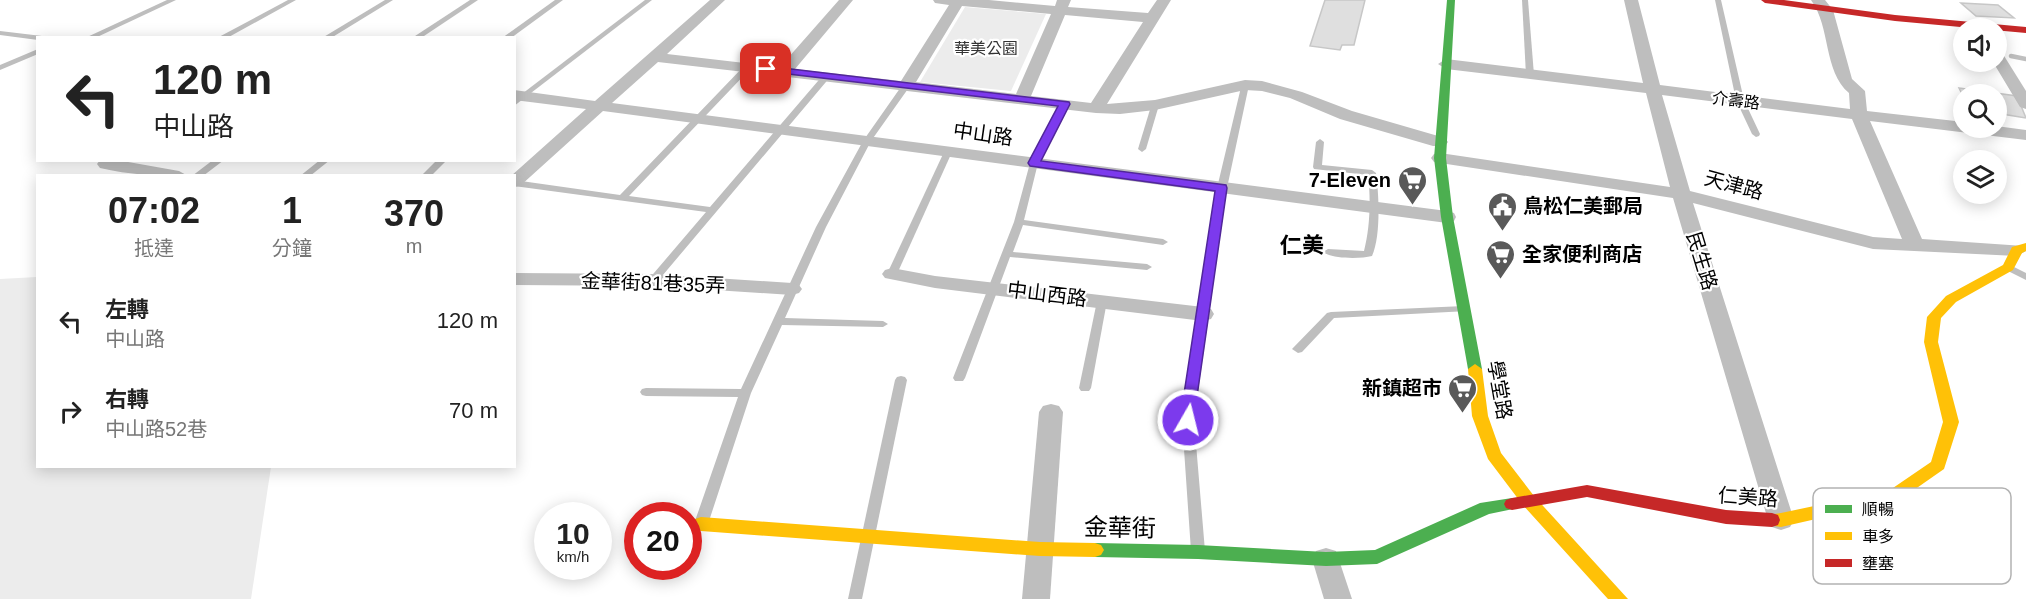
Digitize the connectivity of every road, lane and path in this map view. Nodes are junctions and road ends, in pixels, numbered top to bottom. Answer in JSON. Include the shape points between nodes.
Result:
{"nodes":[{"id":1,"x":173,"y":0,"type":"edge"},
{"id":2,"x":293,"y":0,"type":"edge"},
{"id":3,"x":390,"y":0,"type":"edge"},
{"id":4,"x":475,"y":0,"type":"edge"},
{"id":5,"x":560,"y":0,"type":"edge"},
{"id":6,"x":650,"y":0,"type":"edge"},
{"id":7,"x":718,"y":0,"type":"edge"},
{"id":8,"x":846,"y":0,"type":"edge"},
{"id":9,"x":940,"y":0,"type":"edge"},
{"id":10,"x":1164,"y":0,"type":"edge"},
{"id":11,"x":1450,"y":0,"type":"edge"},
{"id":12,"x":1525,"y":0,"type":"edge"},
{"id":13,"x":1631,"y":0,"type":"edge"},
{"id":14,"x":1718,"y":0,"type":"edge"},
{"id":15,"x":1765,"y":0,"type":"edge"},
{"id":16,"x":959,"y":1,"type":"edge"},
{"id":17,"x":1061,"y":5,"type":"edge"},
{"id":18,"x":1822,"y":5,"type":"edge"},
{"id":19,"x":1152,"y":18,"type":"junction"},
{"id":20,"x":1953,"y":24,"type":"edge"},
{"id":21,"x":2007,"y":29,"type":"edge"},
{"id":22,"x":2026,"y":30,"type":"edge"},
{"id":23,"x":0,"y":33,"type":"edge"},
{"id":24,"x":92,"y":36,"type":"edge"},
{"id":25,"x":224,"y":36,"type":"edge"},
{"id":26,"x":328,"y":36,"type":"edge"},
{"id":27,"x":419,"y":36,"type":"edge"},
{"id":28,"x":509,"y":36,"type":"edge"},
{"id":29,"x":36,"y":37,"type":"edge"},
{"id":30,"x":36,"y":52,"type":"edge"},
{"id":31,"x":655,"y":57,"type":"junction"},
{"id":32,"x":1446,"y":64,"type":"junction"},
{"id":33,"x":748,"y":67,"type":"junction"},
{"id":34,"x":0,"y":68,"type":"edge"},
{"id":35,"x":785,"y":71,"type":"junction"},
{"id":36,"x":2007,"y":72,"type":"edge"},
{"id":37,"x":1530,"y":75,"type":"junction"},
{"id":38,"x":827,"y":76,"type":"junction"},
{"id":39,"x":1245,"y":85,"type":"junction"},
{"id":40,"x":906,"y":86,"type":"junction"},
{"id":41,"x":1651,"y":89,"type":"junction"},
{"id":42,"x":518,"y":98,"type":"edge"},
{"id":43,"x":1022,"y":99,"type":"junction"},
{"id":44,"x":1740,"y":100,"type":"junction"},
{"id":45,"x":2025,"y":101,"type":"edge"},
{"id":46,"x":1065,"y":104,"type":"junction"},
{"id":47,"x":1155,"y":105,"type":"junction"},
{"id":48,"x":600,"y":106,"type":"junction"},
{"id":49,"x":1096,"y":108,"type":"junction"},
{"id":50,"x":1859,"y":115,"type":"junction"},
{"id":51,"x":696,"y":119,"type":"junction"},
{"id":52,"x":780,"y":130,"type":"junction"},
{"id":53,"x":1756,"y":134,"type":"dead end"},
{"id":54,"x":2026,"y":135,"type":"edge"},
{"id":55,"x":867,"y":141,"type":"junction"},
{"id":56,"x":1320,"y":142,"type":"dead end"},
{"id":57,"x":1142,"y":149,"type":"dead end"},
{"id":58,"x":1439,"y":150,"type":"junction"},
{"id":59,"x":948,"y":152,"type":"junction"},
{"id":60,"x":110,"y":162,"type":"edge"},
{"id":61,"x":217,"y":162,"type":"edge"},
{"id":62,"x":323,"y":162,"type":"edge"},
{"id":63,"x":441,"y":162,"type":"edge"},
{"id":64,"x":1034,"y":163,"type":"junction"},
{"id":65,"x":169,"y":174,"type":"edge"},
{"id":66,"x":199,"y":174,"type":"edge"},
{"id":67,"x":307,"y":174,"type":"edge"},
{"id":68,"x":427,"y":174,"type":"edge"},
{"id":69,"x":516,"y":180,"type":"edge"},
{"id":70,"x":516,"y":182,"type":"edge"},
{"id":71,"x":1221,"y":188,"type":"junction"},
{"id":72,"x":1681,"y":194,"type":"junction"},
{"id":73,"x":623,"y":197,"type":"junction"},
{"id":74,"x":1371,"y":207,"type":"junction"},
{"id":75,"x":714,"y":210,"type":"junction"},
{"id":76,"x":1447,"y":217,"type":"junction"},
{"id":77,"x":1019,"y":222,"type":"junction"},
{"id":78,"x":1163,"y":242,"type":"dead end"},
{"id":79,"x":1915,"y":246,"type":"junction"},
{"id":80,"x":2022,"y":249,"type":"edge"},
{"id":81,"x":1328,"y":252,"type":"dead end"},
{"id":82,"x":1006,"y":254,"type":"junction"},
{"id":83,"x":1147,"y":267,"type":"dead end"},
{"id":84,"x":2008,"y":267,"type":"junction"},
{"id":85,"x":892,"y":274,"type":"joint"},
{"id":86,"x":2026,"y":277,"type":"edge"},
{"id":87,"x":516,"y":279,"type":"edge"},
{"id":88,"x":653,"y":280,"type":"junction"},
{"id":89,"x":992,"y":287,"type":"junction"},
{"id":90,"x":792,"y":290,"type":"junction"},
{"id":91,"x":1102,"y":301,"type":"junction"},
{"id":92,"x":1464,"y":309,"type":"junction"},
{"id":93,"x":1203,"y":314,"type":"junction"},
{"id":94,"x":778,"y":321,"type":"junction"},
{"id":95,"x":883,"y":324,"type":"dead end"},
{"id":96,"x":1298,"y":349,"type":"dead end"},
{"id":97,"x":959,"y":378,"type":"dead end"},
{"id":98,"x":901,"y":380,"type":"dead end"},
{"id":99,"x":1085,"y":388,"type":"dead end"},
{"id":100,"x":646,"y":392,"type":"dead end"},
{"id":101,"x":745,"y":393,"type":"junction"},
{"id":102,"x":1051,"y":412,"type":"dead end"},
{"id":103,"x":1905,"y":488,"type":"edge"},
{"id":104,"x":1528,"y":500,"type":"junction"},
{"id":105,"x":1813,"y":513,"type":"edge"},
{"id":106,"x":1781,"y":520,"type":"junction"},
{"id":107,"x":702,"y":521,"type":"edge"},
{"id":108,"x":702,"y":524,"type":"edge"},
{"id":109,"x":869,"y":537,"type":"junction"},
{"id":110,"x":1040,"y":549,"type":"junction"},
{"id":111,"x":1198,"y":552,"type":"junction"},
{"id":112,"x":1326,"y":559,"type":"junction"},
{"id":113,"x":855,"y":599,"type":"edge"},
{"id":114,"x":1036,"y":599,"type":"edge"},
{"id":115,"x":1338,"y":599,"type":"edge"},
{"id":116,"x":1619,"y":599,"type":"edge"}],
"edges":[{"from":1,"to":24,"type":"lane"},
{"from":2,"to":25,"type":"lane"},
{"from":3,"to":26,"type":"lane"},
{"from":4,"to":27,"type":"lane"},
{"from":5,"to":28,"type":"lane"},
{"from":6,"to":42,"type":"lane"},
{"from":7,"to":31,"type":"street"},
{"from":8,"to":35,"type":"street"},
{"from":9,"to":16,"type":"street"},
{"from":10,"to":19,"type":"street"},
{"from":11,"to":32,"type":"street","name":"學堂路"},
{"from":12,"to":37,"type":"lane"},
{"from":13,"to":41,"type":"street","name":"民生路"},
{"from":14,"to":44,"type":"lane"},
{"from":15,"to":18,"type":"street"},
{"from":16,"to":17,"type":"street"},
{"from":16,"to":40,"type":"street"},
{"from":17,"to":19,"type":"street"},
{"from":17,"to":43,"type":"street"},
{"from":18,"to":20,"type":"street"},
{"from":18,"to":50,"type":"street","via":[[1845,81],[1857,91]]},
{"from":19,"to":49,"type":"street"},
{"from":21,"to":22,"type":"street"},
{"from":23,"to":29,"type":"lane"},
{"from":30,"to":34,"type":"lane"},
{"from":31,"to":33,"type":"street"},
{"from":31,"to":48,"type":"street"},
{"from":32,"to":37,"type":"street","name":"介壽路"},
{"from":32,"to":58,"type":"street","name":"學堂路"},
{"from":33,"to":35,"type":"street"},
{"from":33,"to":51,"type":"lane"},
{"from":35,"to":38,"type":"street"},
{"from":36,"to":45,"type":"street"},
{"from":37,"to":41,"type":"street","name":"介壽路"},
{"from":38,"to":40,"type":"street"},
{"from":38,"to":52,"type":"lane"},
{"from":39,"to":47,"type":"street"},
{"from":39,"to":58,"type":"street","via":[[1296,95]]},
{"from":39,"to":71,"type":"lane"},
{"from":40,"to":43,"type":"street"},
{"from":40,"to":55,"type":"lane"},
{"from":41,"to":44,"type":"street","name":"介壽路"},
{"from":41,"to":72,"type":"street","name":"民生路"},
{"from":42,"to":48,"type":"street","name":"中山路"},
{"from":43,"to":46,"type":"street"},
{"from":44,"to":50,"type":"street","name":"介壽路"},
{"from":44,"to":53,"type":"lane"},
{"from":46,"to":49,"type":"street"},
{"from":46,"to":64,"type":"lane"},
{"from":47,"to":49,"type":"street"},
{"from":47,"to":57,"type":"lane"},
{"from":48,"to":51,"type":"street","name":"中山路"},
{"from":48,"to":69,"type":"street"},
{"from":50,"to":54,"type":"street","name":"介壽路"},
{"from":50,"to":79,"type":"street"},
{"from":51,"to":52,"type":"street","name":"中山路"},
{"from":51,"to":73,"type":"lane"},
{"from":52,"to":55,"type":"street","name":"中山路"},
{"from":52,"to":75,"type":"lane"},
{"from":55,"to":59,"type":"street","name":"中山路"},
{"from":55,"to":90,"type":"lane"},
{"from":56,"to":74,"type":"lane","via":[[1317,167],[1372,173]]},
{"from":58,"to":72,"type":"street","name":"天津路"},
{"from":58,"to":76,"type":"street","name":"學堂路"},
{"from":59,"to":64,"type":"street","name":"中山路"},
{"from":59,"to":85,"type":"lane"},
{"from":60,"to":65,"type":"street"},
{"from":61,"to":66,"type":"lane"},
{"from":62,"to":67,"type":"lane"},
{"from":63,"to":68,"type":"lane"},
{"from":64,"to":71,"type":"street","name":"中山路"},
{"from":64,"to":77,"type":"lane"},
{"from":70,"to":73,"type":"lane"},
{"from":71,"to":74,"type":"street","name":"中山路"},
{"from":71,"to":93,"type":"lane"},
{"from":72,"to":79,"type":"street","name":"天津路","via":[[1873,243]]},
{"from":72,"to":106,"type":"street","name":"民生路"},
{"from":73,"to":75,"type":"lane"},
{"from":74,"to":76,"type":"street","name":"中山路"},
{"from":74,"to":81,"type":"lane","via":[[1368,254]]},
{"from":75,"to":88,"type":"lane"},
{"from":76,"to":92,"type":"street","name":"學堂路"},
{"from":77,"to":78,"type":"lane"},
{"from":77,"to":82,"type":"lane"},
{"from":79,"to":80,"type":"street","name":"天津路"},
{"from":80,"to":84,"type":"street"},
{"from":82,"to":83,"type":"lane"},
{"from":82,"to":89,"type":"lane"},
{"from":84,"to":86,"type":"lane"},
{"from":84,"to":103,"type":"street","name":"仁美路","via":[[1951,299],[1934,317],[1931,342],[1951,422],[1938,465]]},
{"from":85,"to":89,"type":"street","name":"中山西路"},
{"from":87,"to":88,"type":"street","name":"金華街81巷35弄"},
{"from":88,"to":90,"type":"street","name":"金華街81巷35弄"},
{"from":89,"to":91,"type":"street","name":"中山西路"},
{"from":89,"to":97,"type":"lane"},
{"from":90,"to":94,"type":"lane"},
{"from":91,"to":93,"type":"street","name":"中山西路"},
{"from":91,"to":99,"type":"lane"},
{"from":92,"to":96,"type":"lane","via":[[1331,315]]},
{"from":92,"to":104,"type":"street","name":"學堂路","via":[[1480,416],[1494,455]]},
{"from":93,"to":111,"type":"lane","via":[[1188,420]]},
{"from":94,"to":95,"type":"lane"},
{"from":94,"to":101,"type":"lane"},
{"from":98,"to":109,"type":"lane"},
{"from":100,"to":101,"type":"lane"},
{"from":101,"to":107,"type":"lane"},
{"from":102,"to":110,"type":"street"},
{"from":104,"to":106,"type":"street","name":"仁美路","via":[[1587,491],[1726,517]]},
{"from":104,"to":112,"type":"street","name":"金華街","via":[[1486,508],[1377,557]]},
{"from":104,"to":116,"type":"street","name":"學堂路"},
{"from":105,"to":106,"type":"street","name":"仁美路"},
{"from":108,"to":109,"type":"street","name":"金華街"},
{"from":109,"to":110,"type":"street","name":"金華街"},
{"from":109,"to":113,"type":"lane"},
{"from":110,"to":111,"type":"street","name":"金華街"},
{"from":110,"to":114,"type":"street"},
{"from":111,"to":112,"type":"street","name":"金華街"},
{"from":112,"to":115,"type":"street"}]}
